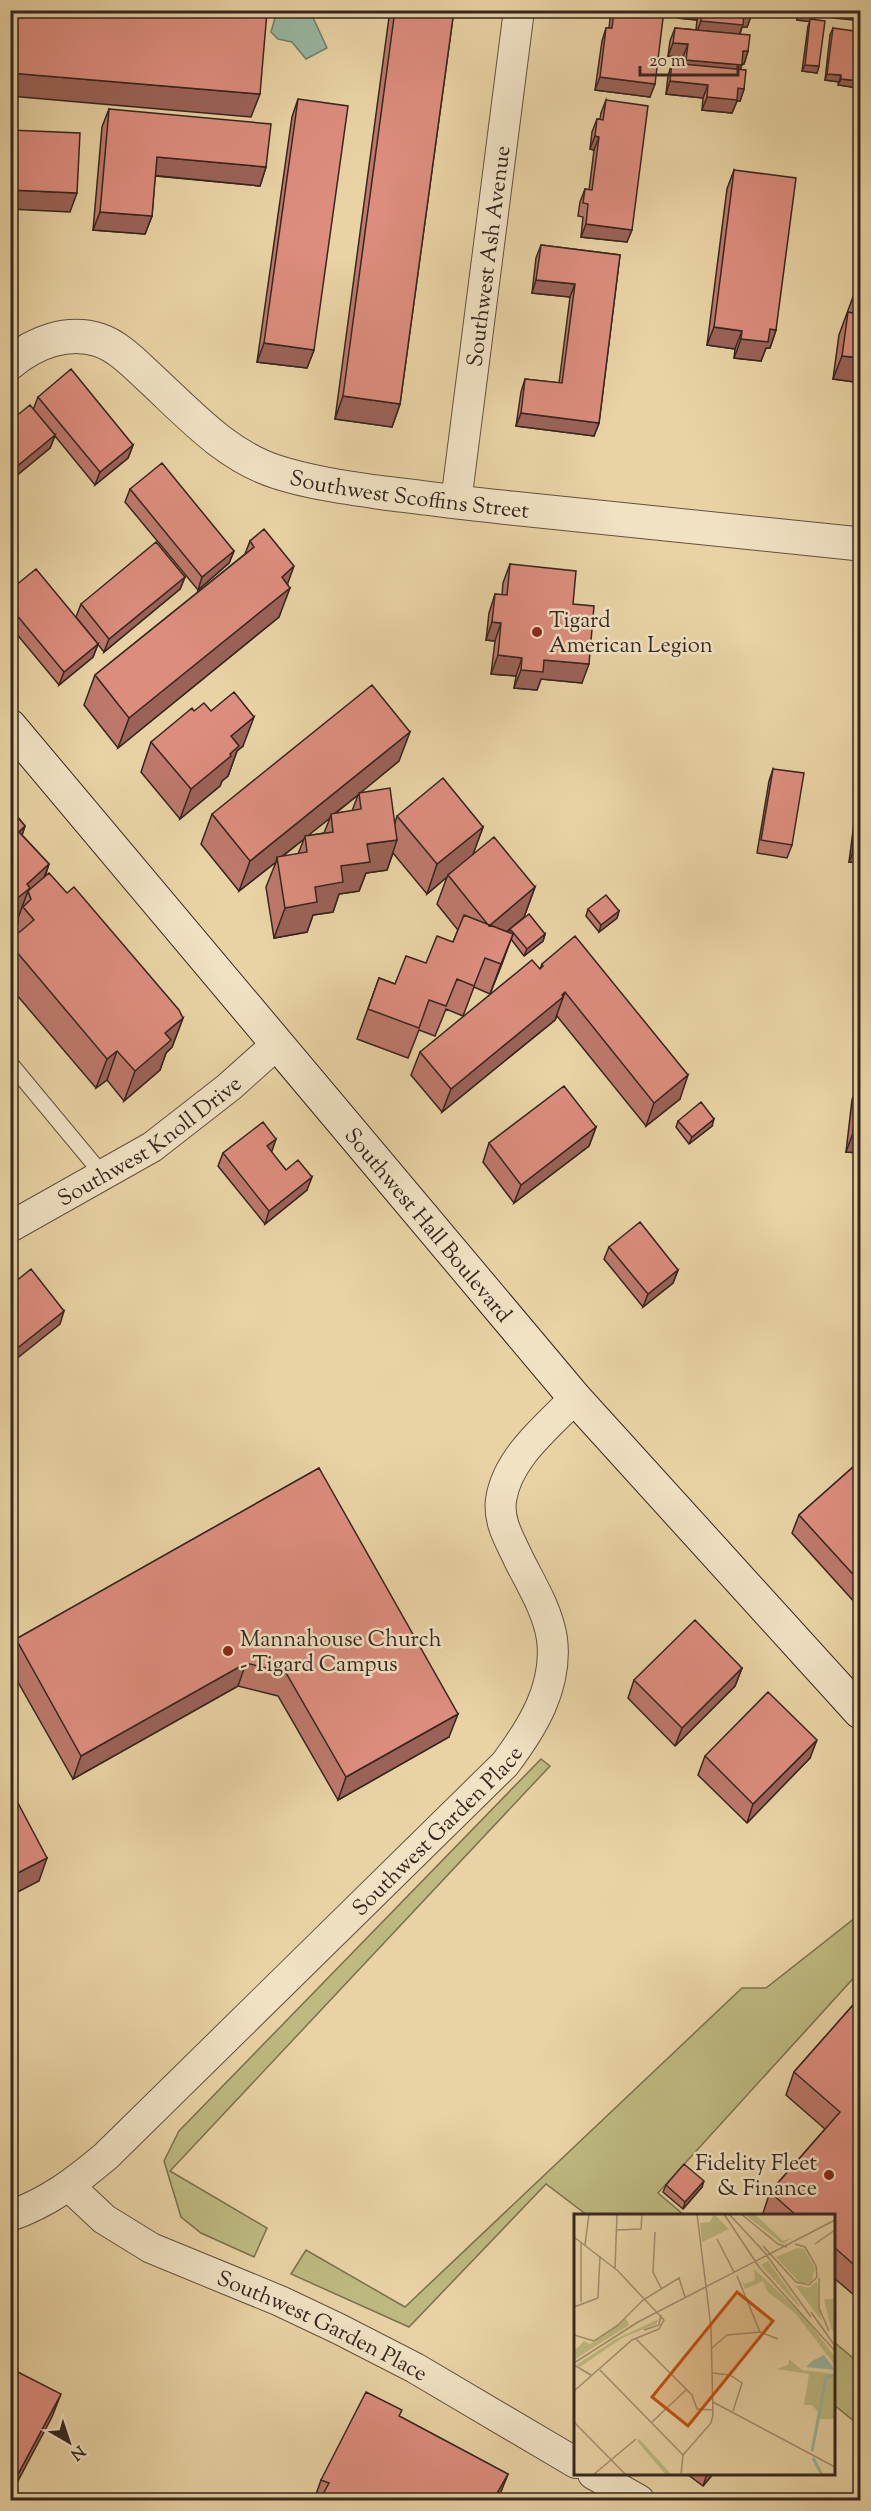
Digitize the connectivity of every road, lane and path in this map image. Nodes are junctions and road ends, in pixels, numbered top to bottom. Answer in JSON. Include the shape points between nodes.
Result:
{"nodes":[{"id":1,"x":519,"y":10,"type":"edge"},
{"id":2,"x":10,"y":363,"type":"edge"},
{"id":3,"x":456,"y":502,"type":"junction"},
{"id":4,"x":861,"y":544,"type":"edge"},
{"id":5,"x":10,"y":726,"type":"edge"},
{"id":6,"x":277,"y":1044,"type":"junction"},
{"id":7,"x":10,"y":1063,"type":"edge"},
{"id":8,"x":103,"y":1175,"type":"junction"},
{"id":9,"x":10,"y":1227,"type":"edge"},
{"id":10,"x":575,"y":1398,"type":"junction"},
{"id":11,"x":861,"y":1712,"type":"edge"},
{"id":12,"x":70,"y":2187,"type":"junction"},
{"id":13,"x":10,"y":2216,"type":"edge"},
{"id":14,"x":574,"y":2462,"type":"edge"},
{"id":15,"x":595,"y":2475,"type":"edge"},
{"id":16,"x":639,"y":2500,"type":"edge"}],
"edges":[{"from":1,"to":3,"type":"street","name":"Southwest Ash Avenue"},
{"from":2,"to":3,"type":"main road","name":"Southwest Scoffins Street","via":[[55,338],[101,340],[137,366],[208,432],[254,464],[316,482]]},
{"from":3,"to":4,"type":"main road","name":"Southwest Scoffins Street"},
{"from":5,"to":6,"type":"main road","name":"Southwest Hall Boulevard"},
{"from":6,"to":8,"type":"street","name":"Southwest Knoll Drive","via":[[152,1147]]},
{"from":6,"to":10,"type":"main road","name":"Southwest Hall Boulevard"},
{"from":7,"to":8,"type":"lane"},
{"from":8,"to":9,"type":"street","name":"Southwest Knoll Drive"},
{"from":10,"to":11,"type":"main road","name":"Southwest Hall Boulevard"},
{"from":10,"to":12,"type":"street","name":"Southwest Garden Place","via":[[533,1441],[510,1472],[501,1500],[502,1525],[544,1611],[552,1639],[552,1667],[544,1701],[528,1733],[505,1764],[134,2130]]},
{"from":12,"to":13,"type":"street","name":"Southwest Garden Place"},
{"from":12,"to":14,"type":"street","name":"Southwest Garden Place","via":[[104,2219],[151,2248],[339,2329],[415,2368]]},
{"from":15,"to":16,"type":"street"}]}
